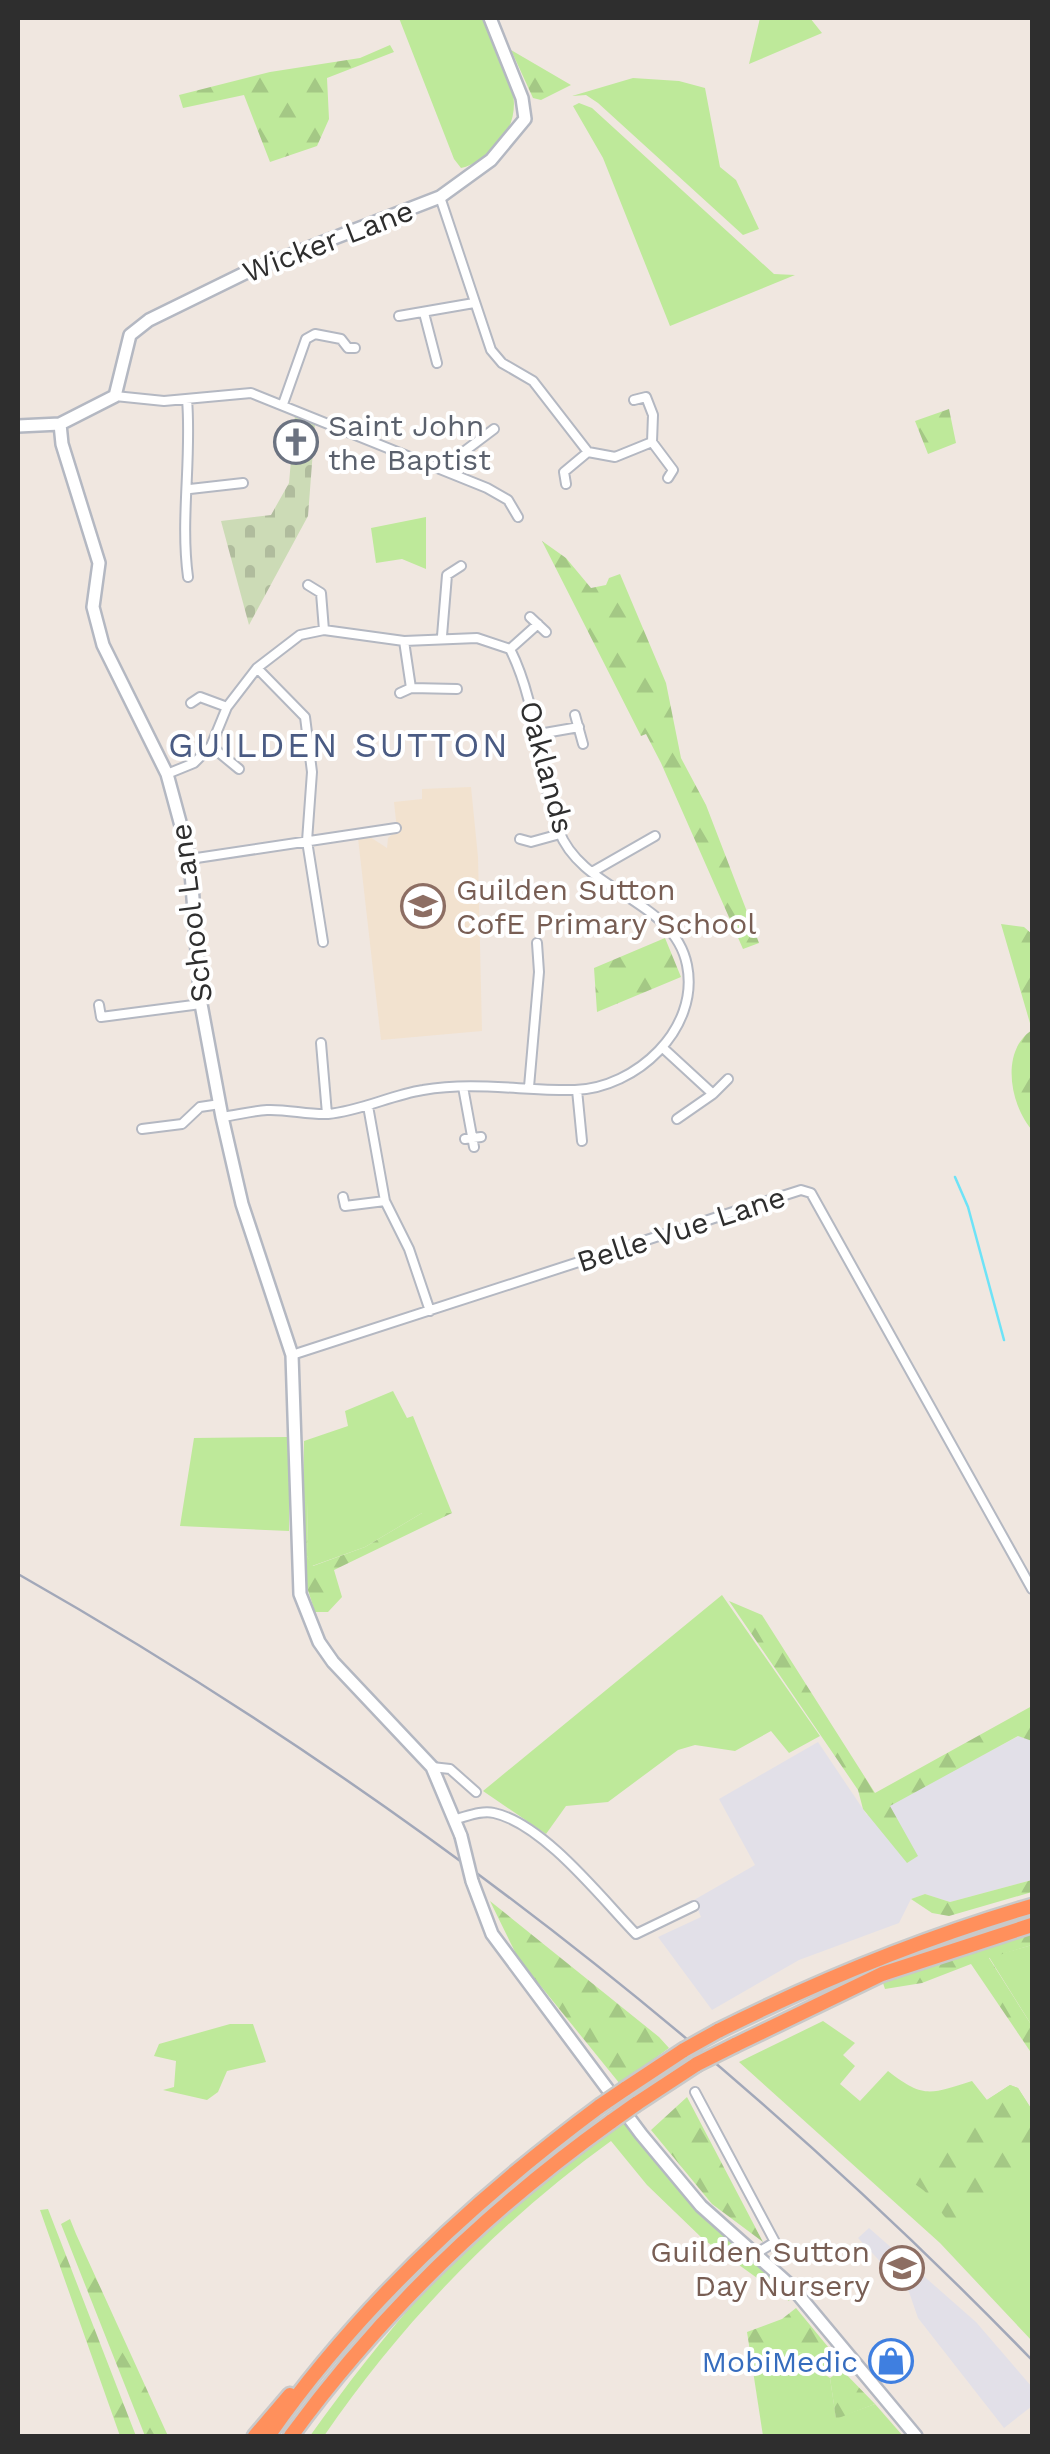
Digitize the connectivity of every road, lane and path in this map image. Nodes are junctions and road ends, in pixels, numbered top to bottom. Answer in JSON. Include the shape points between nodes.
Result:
{"nodes":[{"id":1,"x":490,"y":18,"type":"edge"},
{"id":2,"x":440,"y":197,"type":"junction"},
{"id":3,"x":474,"y":303,"type":"junction"},
{"id":4,"x":424,"y":314,"type":"junction"},
{"id":5,"x":400,"y":316,"type":"dead end"},
{"id":6,"x":355,"y":348,"type":"dead end"},
{"id":7,"x":437,"y":363,"type":"dead end"},
{"id":8,"x":646,"y":386,"type":"dead end"},
{"id":9,"x":115,"y":396,"type":"junction"},
{"id":10,"x":646,"y":397,"type":"junction"},
{"id":11,"x":187,"y":399,"type":"junction"},
{"id":12,"x":634,"y":400,"type":"dead end"},
{"id":13,"x":283,"y":404,"type":"junction"},
{"id":14,"x":60,"y":424,"type":"junction"},
{"id":15,"x":18,"y":426,"type":"edge"},
{"id":16,"x":494,"y":429,"type":"dead end"},
{"id":17,"x":652,"y":442,"type":"junction"},
{"id":18,"x":588,"y":452,"type":"junction"},
{"id":19,"x":554,"y":466,"type":"dead end"},
{"id":20,"x":685,"y":466,"type":"dead end"},
{"id":21,"x":442,"y":468,"type":"junction"},
{"id":22,"x":564,"y":472,"type":"junction"},
{"id":23,"x":243,"y":483,"type":"dead end"},
{"id":24,"x":566,"y":484,"type":"dead end"},
{"id":25,"x":190,"y":490,"type":"junction"},
{"id":26,"x":518,"y":518,"type":"dead end"},
{"id":27,"x":460,"y":566,"type":"dead end"},
{"id":28,"x":188,"y":577,"type":"dead end"},
{"id":29,"x":308,"y":585,"type":"dead end"},
{"id":30,"x":324,"y":630,"type":"junction"},
{"id":31,"x":546,"y":632,"type":"dead end"},
{"id":32,"x":442,"y":636,"type":"junction"},
{"id":33,"x":404,"y":641,"type":"junction"},
{"id":34,"x":510,"y":649,"type":"junction"},
{"id":35,"x":257,"y":668,"type":"junction"},
{"id":36,"x":410,"y":688,"type":"junction"},
{"id":37,"x":457,"y":689,"type":"dead end"},
{"id":38,"x":400,"y":693,"type":"dead end"},
{"id":39,"x":196,"y":696,"type":"dead end"},
{"id":40,"x":227,"y":707,"type":"junction"},
{"id":41,"x":576,"y":715,"type":"dead end"},
{"id":42,"x":579,"y":727,"type":"junction"},
{"id":43,"x":539,"y":734,"type":"junction"},
{"id":44,"x":583,"y":744,"type":"dead end"},
{"id":45,"x":211,"y":746,"type":"junction"},
{"id":46,"x":232,"y":767,"type":"dead end"},
{"id":47,"x":168,"y":774,"type":"junction"},
{"id":48,"x":396,"y":828,"type":"dead end"},
{"id":49,"x":560,"y":834,"type":"junction"},
{"id":50,"x":655,"y":836,"type":"dead end"},
{"id":51,"x":520,"y":839,"type":"dead end"},
{"id":52,"x":307,"y":841,"type":"junction"},
{"id":53,"x":190,"y":859,"type":"junction"},
{"id":54,"x":592,"y":872,"type":"junction"},
{"id":55,"x":323,"y":942,"type":"dead end"},
{"id":56,"x":537,"y":942,"type":"dead end"},
{"id":57,"x":537,"y":956,"type":"junction"},
{"id":58,"x":526,"y":957,"type":"dead end"},
{"id":59,"x":202,"y":1004,"type":"junction"},
{"id":60,"x":99,"y":1005,"type":"dead end"},
{"id":61,"x":320,"y":1043,"type":"dead end"},
{"id":62,"x":664,"y":1048,"type":"junction"},
{"id":63,"x":728,"y":1079,"type":"dead end"},
{"id":64,"x":463,"y":1086,"type":"junction"},
{"id":65,"x":529,"y":1087,"type":"junction"},
{"id":66,"x":577,"y":1090,"type":"junction"},
{"id":67,"x":713,"y":1094,"type":"junction"},
{"id":68,"x":368,"y":1106,"type":"junction"},
{"id":69,"x":221,"y":1110,"type":"junction"},
{"id":70,"x":327,"y":1114,"type":"junction"},
{"id":71,"x":677,"y":1118,"type":"dead end"},
{"id":72,"x":142,"y":1129,"type":"dead end"},
{"id":73,"x":578,"y":1134,"type":"dead end"},
{"id":74,"x":473,"y":1140,"type":"dead end"},
{"id":75,"x":343,"y":1197,"type":"dead end"},
{"id":76,"x":385,"y":1201,"type":"junction"},
{"id":77,"x":430,"y":1311,"type":"junction"},
{"id":78,"x":292,"y":1355,"type":"junction"},
{"id":79,"x":1032,"y":1588,"type":"edge"},
{"id":80,"x":432,"y":1767,"type":"junction"},
{"id":81,"x":476,"y":1792,"type":"dead end"},
{"id":82,"x":456,"y":1818,"type":"junction"},
{"id":83,"x":694,"y":1906,"type":"dead end"},
{"id":84,"x":1032,"y":1906,"type":"edge"},
{"id":85,"x":1032,"y":1925,"type":"edge"},
{"id":86,"x":696,"y":2092,"type":"dead end"},
{"id":87,"x":755,"y":2254,"type":"junction"},
{"id":88,"x":310,"y":2378,"type":"junction"},
{"id":89,"x":324,"y":2392,"type":"junction"},
{"id":90,"x":255,"y":2436,"type":"edge"},
{"id":91,"x":268,"y":2436,"type":"edge"},
{"id":92,"x":291,"y":2436,"type":"edge"},
{"id":93,"x":299,"y":2436,"type":"edge"},
{"id":94,"x":916,"y":2436,"type":"edge"}],
"edges":[{"from":1,"to":2,"type":"street","name":"Wicker Lane","via":[[526,119],[491,160]]},
{"from":2,"to":3,"type":"street"},
{"from":2,"to":9,"type":"street","name":"Wicker Lane","via":[[249,271],[149,320],[130,336]]},
{"from":3,"to":4,"type":"street"},
{"from":3,"to":18,"type":"street","via":[[490,350],[533,381]]},
{"from":4,"to":5,"type":"street"},
{"from":4,"to":7,"type":"street"},
{"from":6,"to":13,"type":"street","via":[[348,348],[343,334],[306,338]]},
{"from":8,"to":10,"type":"street"},
{"from":9,"to":11,"type":"street"},
{"from":9,"to":14,"type":"street"},
{"from":10,"to":12,"type":"street"},
{"from":10,"to":17,"type":"street"},
{"from":11,"to":13,"type":"street","via":[[251,393]]},
{"from":11,"to":25,"type":"street"},
{"from":13,"to":21,"type":"street"},
{"from":14,"to":15,"type":"street"},
{"from":14,"to":47,"type":"street","name":"School Lane","via":[[100,563],[93,608],[103,644]]},
{"from":16,"to":21,"type":"street"},
{"from":17,"to":18,"type":"street","via":[[615,457]]},
{"from":17,"to":20,"type":"street","via":[[670,474]]},
{"from":18,"to":22,"type":"street"},
{"from":19,"to":22,"type":"street"},
{"from":21,"to":26,"type":"street","via":[[508,500]]},
{"from":22,"to":24,"type":"street"},
{"from":23,"to":25,"type":"street"},
{"from":25,"to":28,"type":"street","via":[[182,538]]},
{"from":27,"to":32,"type":"street","via":[[447,575]]},
{"from":29,"to":30,"type":"street","via":[[325,591]]},
{"from":30,"to":33,"type":"street"},
{"from":30,"to":35,"type":"street","via":[[300,635]]},
{"from":31,"to":34,"type":"street","via":[[534,620]]},
{"from":32,"to":33,"type":"street"},
{"from":32,"to":34,"type":"street"},
{"from":33,"to":36,"type":"street"},
{"from":34,"to":43,"type":"street","name":"Oaklands"},
{"from":35,"to":40,"type":"street"},
{"from":35,"to":52,"type":"street","via":[[305,717],[312,772]]},
{"from":36,"to":37,"type":"street"},
{"from":36,"to":38,"type":"street"},
{"from":39,"to":40,"type":"street"},
{"from":40,"to":45,"type":"street"},
{"from":41,"to":42,"type":"street"},
{"from":42,"to":43,"type":"street"},
{"from":42,"to":44,"type":"street"},
{"from":43,"to":49,"type":"street","name":"Oaklands"},
{"from":45,"to":46,"type":"street"},
{"from":45,"to":47,"type":"street"},
{"from":47,"to":53,"type":"street","name":"School Lane"},
{"from":48,"to":52,"type":"street"},
{"from":49,"to":51,"type":"street","via":[[531,844]]},
{"from":49,"to":54,"type":"street","name":"Oaklands"},
{"from":50,"to":54,"type":"street"},
{"from":52,"to":53,"type":"street"},
{"from":52,"to":55,"type":"street"},
{"from":53,"to":59,"type":"street","name":"School Lane"},
{"from":54,"to":62,"type":"street","name":"Oaklands","via":[[677,939],[689,998]]},
{"from":56,"to":57,"type":"street"},
{"from":57,"to":58,"type":"street"},
{"from":57,"to":65,"type":"street"},
{"from":59,"to":60,"type":"street","via":[[101,1017]]},
{"from":59,"to":69,"type":"street","name":"School Lane"},
{"from":61,"to":70,"type":"street"},
{"from":62,"to":66,"type":"street","via":[[608,1083]]},
{"from":62,"to":67,"type":"street"},
{"from":63,"to":67,"type":"street"},
{"from":64,"to":65,"type":"street"},
{"from":64,"to":68,"type":"street"},
{"from":64,"to":74,"type":"street"},
{"from":65,"to":66,"type":"street"},
{"from":66,"to":73,"type":"street"},
{"from":67,"to":71,"type":"street"},
{"from":68,"to":70,"type":"street"},
{"from":68,"to":76,"type":"street"},
{"from":69,"to":70,"type":"street"},
{"from":69,"to":72,"type":"street","via":[[200,1107],[182,1124],[164,1121]]},
{"from":69,"to":78,"type":"street","name":"School Lane","via":[[242,1204]]},
{"from":75,"to":76,"type":"street","via":[[345,1206]]},
{"from":76,"to":77,"type":"street"},
{"from":77,"to":78,"type":"street","name":"Belle Vue Lane"},
{"from":77,"to":79,"type":"street","name":"Belle Vue Lane","via":[[801,1190],[811,1193]]},
{"from":78,"to":80,"type":"street","name":"School Lane","via":[[300,1594],[319,1642],[350,1683]]},
{"from":80,"to":81,"type":"street","via":[[450,1769]]},
{"from":80,"to":82,"type":"street"},
{"from":82,"to":83,"type":"street","via":[[484,1812],[520,1825],[567,1862],[636,1934]]},
{"from":82,"to":87,"type":"street","bridge":true,"via":[[492,1934],[676,2178]]},
{"from":84,"to":88,"type":"highway","bridge":true,"via":[[867,1962],[684,2050],[551,2143],[390,2287]]},
{"from":85,"to":89,"type":"highway","bridge":true,"via":[[882,1974],[697,2064],[636,2104],[434,2267]]},
{"from":86,"to":87,"type":"street","via":[[775,2242]]},
{"from":87,"to":94,"type":"street","via":[[791,2286]]},
{"from":88,"to":90,"type":"highway"},
{"from":88,"to":91,"type":"highway"},
{"from":89,"to":92,"type":"highway"},
{"from":89,"to":93,"type":"highway"}]}
